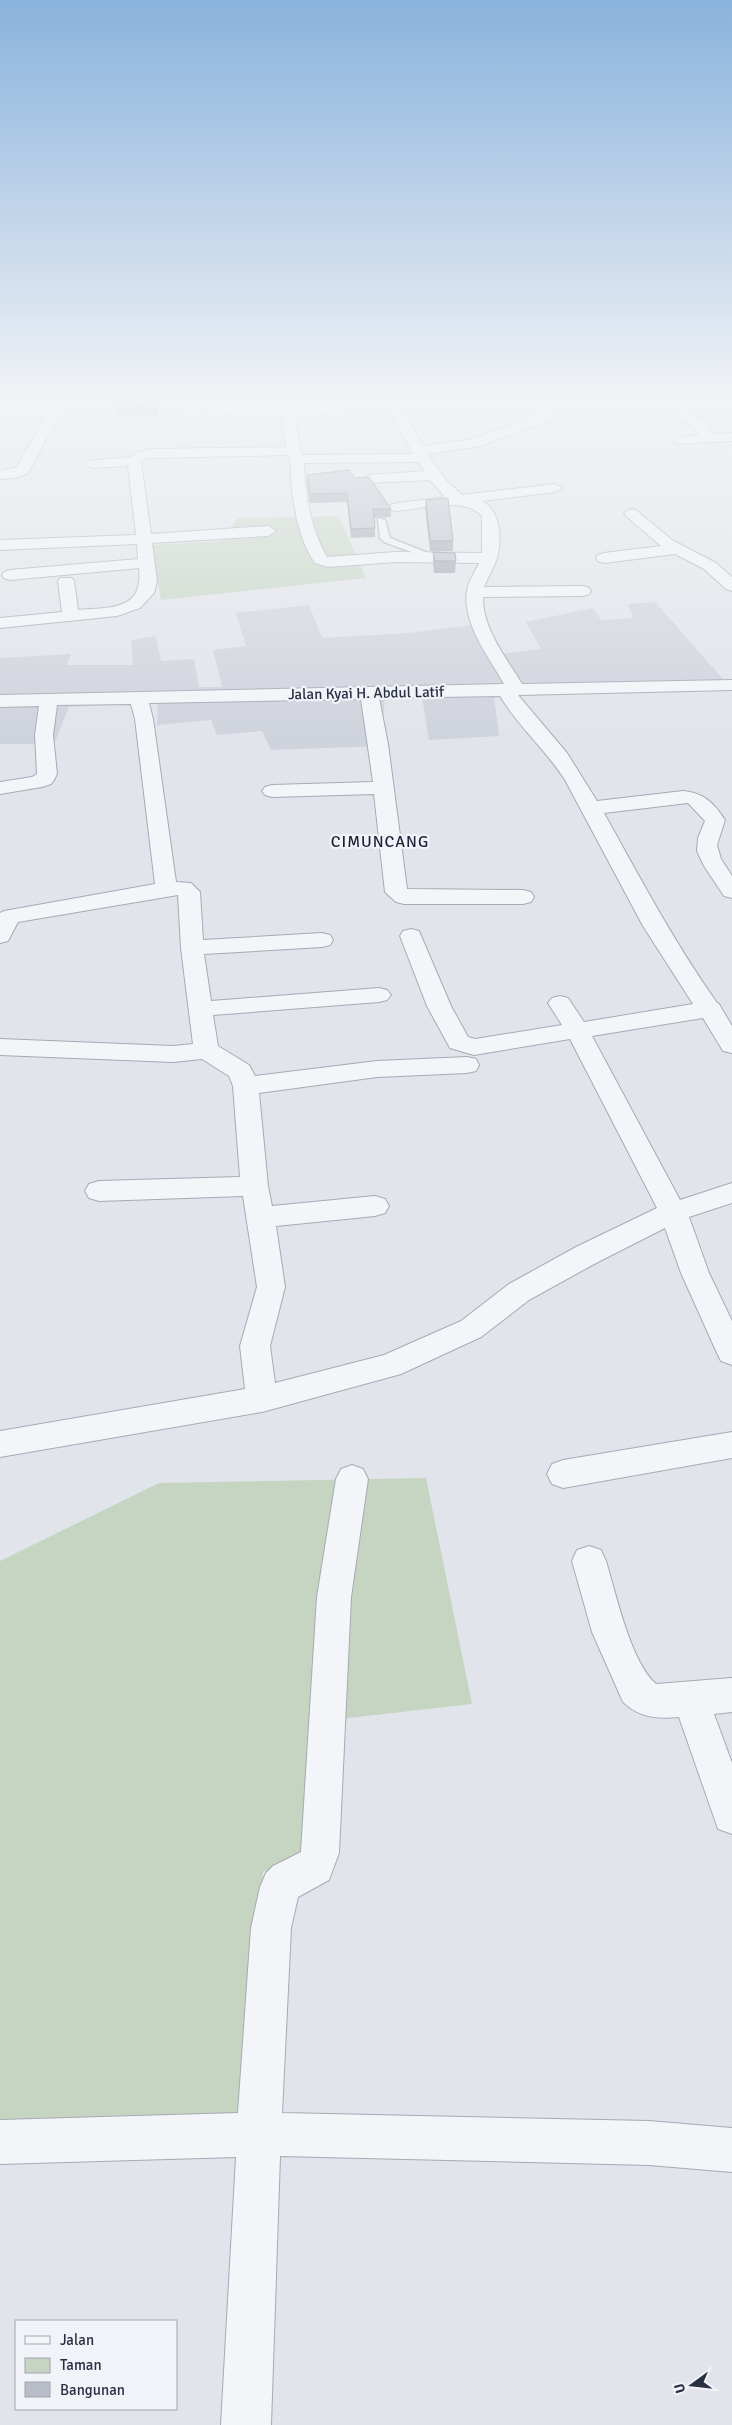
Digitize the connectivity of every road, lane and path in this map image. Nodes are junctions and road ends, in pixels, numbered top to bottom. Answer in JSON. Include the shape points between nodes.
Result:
{"nodes":[{"id":1,"x":141,"y":513,"type":"edge"},
{"id":2,"x":304,"y":513,"type":"edge"},
{"id":3,"x":487,"y":513,"type":"edge"},
{"id":4,"x":632,"y":513,"type":"edge"},
{"id":5,"x":381,"y":520,"type":"edge"},
{"id":6,"x":17,"y":526,"type":"dead end"},
{"id":7,"x":268,"y":530,"type":"dead end"},
{"id":8,"x":144,"y":538,"type":"junction"},
{"id":9,"x":8,"y":545,"type":"edge"},
{"id":10,"x":675,"y":549,"type":"junction"},
{"id":11,"x":434,"y":557,"type":"junction"},
{"id":12,"x":489,"y":558,"type":"junction"},
{"id":13,"x":604,"y":558,"type":"dead end"},
{"id":14,"x":146,"y":563,"type":"junction"},
{"id":15,"x":10,"y":575,"type":"dead end"},
{"id":16,"x":66,"y":581,"type":"dead end"},
{"id":17,"x":732,"y":586,"type":"edge"},
{"id":18,"x":475,"y":592,"type":"junction"},
{"id":19,"x":583,"y":592,"type":"dead end"},
{"id":20,"x":71,"y":616,"type":"junction"},
{"id":21,"x":0,"y":622,"type":"edge"},
{"id":22,"x":732,"y":685,"type":"edge"},
{"id":23,"x":511,"y":689,"type":"junction"},
{"id":24,"x":369,"y":693,"type":"junction"},
{"id":25,"x":138,"y":697,"type":"junction"},
{"id":26,"x":49,"y":700,"type":"junction"},
{"id":27,"x":0,"y":701,"type":"edge"},
{"id":28,"x":0,"y":788,"type":"edge"},
{"id":29,"x":383,"y":788,"type":"junction"},
{"id":30,"x":272,"y":791,"type":"dead end"},
{"id":31,"x":591,"y":808,"type":"junction"},
{"id":32,"x":166,"y":889,"type":"junction"},
{"id":33,"x":732,"y":891,"type":"edge"},
{"id":34,"x":523,"y":897,"type":"dead end"},
{"id":35,"x":0,"y":936,"type":"edge"},
{"id":36,"x":410,"y":936,"type":"dead end"},
{"id":37,"x":322,"y":940,"type":"dead end"},
{"id":38,"x":192,"y":948,"type":"junction"},
{"id":39,"x":379,"y":995,"type":"dead end"},
{"id":40,"x":560,"y":1003,"type":"dead end"},
{"id":41,"x":711,"y":1009,"type":"junction"},
{"id":42,"x":199,"y":1010,"type":"junction"},
{"id":43,"x":576,"y":1030,"type":"junction"},
{"id":44,"x":732,"y":1044,"type":"edge"},
{"id":45,"x":0,"y":1047,"type":"edge"},
{"id":46,"x":206,"y":1050,"type":"junction"},
{"id":47,"x":467,"y":1065,"type":"dead end"},
{"id":48,"x":246,"y":1086,"type":"junction"},
{"id":49,"x":254,"y":1186,"type":"junction"},
{"id":50,"x":99,"y":1191,"type":"dead end"},
{"id":51,"x":732,"y":1193,"type":"edge"},
{"id":52,"x":375,"y":1206,"type":"dead end"},
{"id":53,"x":673,"y":1212,"type":"junction"},
{"id":54,"x":261,"y":1217,"type":"junction"},
{"id":55,"x":732,"y":1353,"type":"edge"},
{"id":56,"x":262,"y":1399,"type":"junction"},
{"id":57,"x":0,"y":1444,"type":"edge"},
{"id":58,"x":732,"y":1445,"type":"edge"},
{"id":59,"x":563,"y":1474,"type":"dead end"},
{"id":60,"x":352,"y":1479,"type":"dead end"},
{"id":61,"x":589,"y":1561,"type":"dead end"},
{"id":62,"x":732,"y":1695,"type":"edge"},
{"id":63,"x":690,"y":1698,"type":"junction"},
{"id":64,"x":732,"y":1815,"type":"edge"},
{"id":65,"x":259,"y":2134,"type":"junction"},
{"id":66,"x":0,"y":2142,"type":"edge"},
{"id":67,"x":732,"y":2150,"type":"edge"},
{"id":68,"x":246,"y":2425,"type":"edge"}],
"edges":[{"from":1,"to":8,"type":"street"},
{"from":2,"to":11,"type":"street","via":[[321,560]]},
{"from":3,"to":12,"type":"street"},
{"from":4,"to":10,"type":"street"},
{"from":5,"to":11,"type":"lane","via":[[384,538]]},
{"from":6,"to":9,"type":"street"},
{"from":7,"to":8,"type":"street"},
{"from":8,"to":9,"type":"street"},
{"from":8,"to":14,"type":"street"},
{"from":10,"to":13,"type":"street"},
{"from":10,"to":17,"type":"street","via":[[710,566]]},
{"from":11,"to":12,"type":"street"},
{"from":12,"to":18,"type":"street"},
{"from":14,"to":15,"type":"street"},
{"from":14,"to":20,"type":"street","via":[[148,591],[142,599],[123,610]]},
{"from":16,"to":20,"type":"street"},
{"from":18,"to":19,"type":"street"},
{"from":18,"to":23,"type":"street","via":[[482,627]]},
{"from":20,"to":21,"type":"street"},
{"from":22,"to":23,"type":"street","name":"Jalan Kyai H. Abdul Latif"},
{"from":23,"to":24,"type":"street","name":"Jalan Kyai H. Abdul Latif"},
{"from":23,"to":31,"type":"street","via":[[514,704],[560,757]]},
{"from":24,"to":25,"type":"street","name":"Jalan Kyai H. Abdul Latif"},
{"from":24,"to":29,"type":"street"},
{"from":25,"to":26,"type":"street","name":"Jalan Kyai H. Abdul Latif"},
{"from":25,"to":32,"type":"street"},
{"from":26,"to":27,"type":"street","name":"Jalan Kyai H. Abdul Latif"},
{"from":26,"to":28,"type":"street","via":[[44,735],[47,774],[44,780]]},
{"from":29,"to":30,"type":"street"},
{"from":29,"to":34,"type":"street","via":[[395,887],[400,896]]},
{"from":31,"to":33,"type":"street","via":[[694,798],[715,820],[715,828],[708,837],[708,853]]},
{"from":31,"to":41,"type":"street","via":[[668,949]]},
{"from":32,"to":35,"type":"street","via":[[12,916]]},
{"from":32,"to":38,"type":"street","via":[[183,888],[189,892]]},
{"from":36,"to":43,"type":"street","via":[[439,1006],[459,1042],[474,1047]]},
{"from":37,"to":38,"type":"street"},
{"from":38,"to":42,"type":"street"},
{"from":39,"to":42,"type":"street"},
{"from":40,"to":43,"type":"street"},
{"from":41,"to":43,"type":"street"},
{"from":41,"to":44,"type":"street"},
{"from":42,"to":46,"type":"street"},
{"from":43,"to":53,"type":"street"},
{"from":45,"to":46,"type":"street","via":[[172,1054]]},
{"from":46,"to":48,"type":"street","via":[[240,1071]]},
{"from":47,"to":48,"type":"street","via":[[377,1069]]},
{"from":48,"to":49,"type":"street"},
{"from":49,"to":50,"type":"street"},
{"from":49,"to":54,"type":"street"},
{"from":51,"to":53,"type":"street"},
{"from":52,"to":54,"type":"street"},
{"from":53,"to":55,"type":"street","via":[[695,1274]]},
{"from":53,"to":56,"type":"street","via":[[519,1292],[471,1329],[433,1347],[390,1365]]},
{"from":54,"to":56,"type":"street","via":[[271,1287],[255,1346]]},
{"from":56,"to":57,"type":"street"},
{"from":58,"to":59,"type":"street"},
{"from":60,"to":65,"type":"street","via":[[334,1597],[320,1853],[315,1866],[280,1887],[271,1928]]},
{"from":61,"to":63,"type":"street","via":[[610,1632],[636,1690],[656,1702]]},
{"from":62,"to":63,"type":"street"},
{"from":63,"to":64,"type":"street"},
{"from":65,"to":66,"type":"street"},
{"from":65,"to":67,"type":"street","via":[[649,2143]]},
{"from":65,"to":68,"type":"street"}]}
